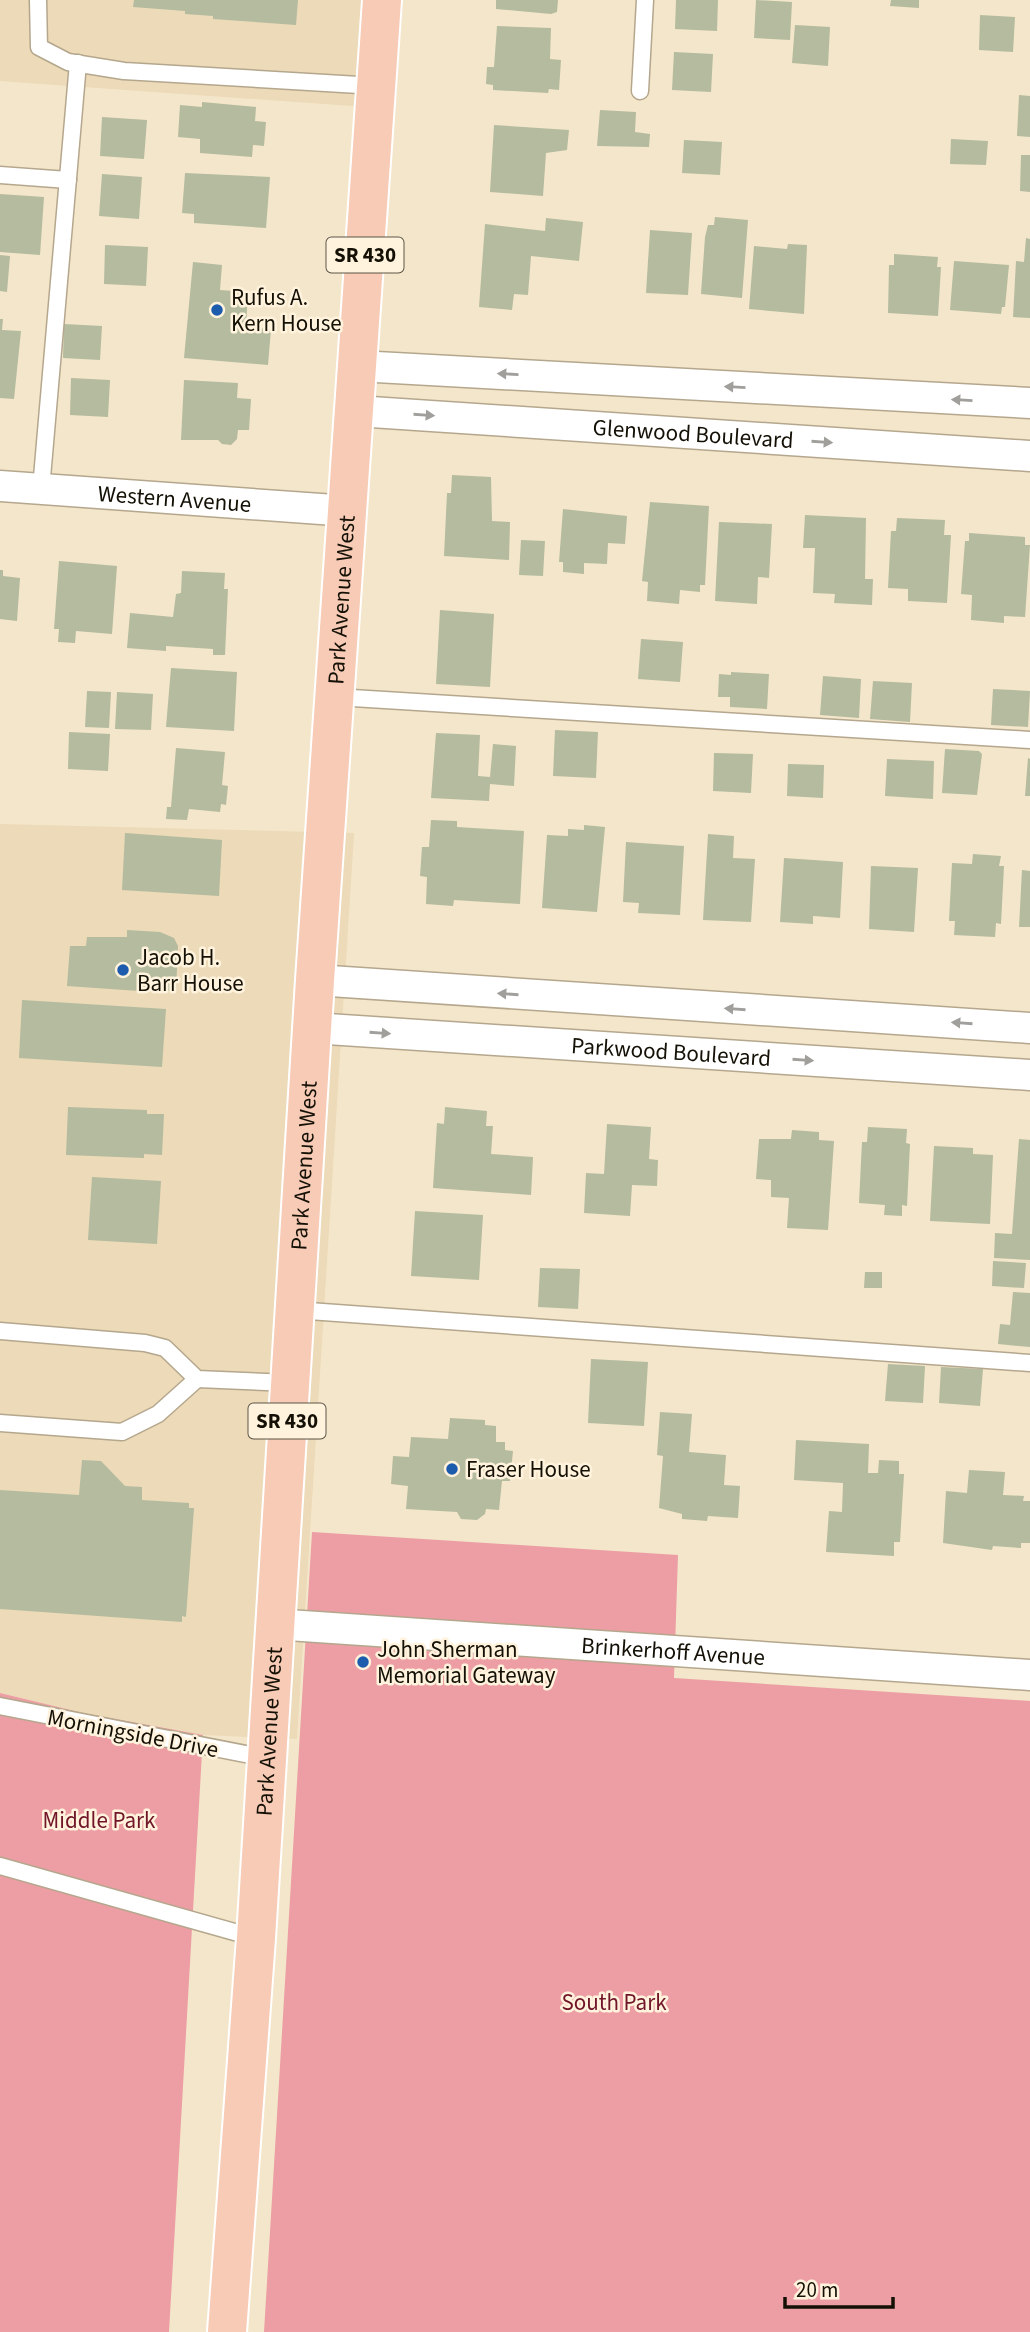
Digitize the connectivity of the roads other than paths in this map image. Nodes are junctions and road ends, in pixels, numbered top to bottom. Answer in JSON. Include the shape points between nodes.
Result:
{"nodes":[{"id":1,"x":38,"y":0,"type":"edge"},
{"id":2,"x":382,"y":0,"type":"edge"},
{"id":3,"x":645,"y":0,"type":"edge"},
{"id":4,"x":78,"y":64,"type":"junction"},
{"id":5,"x":376,"y":86,"type":"junction"},
{"id":6,"x":640,"y":91,"type":"dead end"},
{"id":7,"x":0,"y":175,"type":"edge"},
{"id":8,"x":68,"y":180,"type":"junction"},
{"id":9,"x":359,"y":366,"type":"junction"},
{"id":10,"x":1030,"y":403,"type":"edge"},
{"id":11,"x":356,"y":411,"type":"junction"},
{"id":12,"x":1030,"y":456,"type":"edge"},
{"id":13,"x":0,"y":486,"type":"edge"},
{"id":14,"x":41,"y":489,"type":"junction"},
{"id":15,"x":349,"y":510,"type":"junction"},
{"id":16,"x":336,"y":697,"type":"junction"},
{"id":17,"x":1030,"y":740,"type":"edge"},
{"id":18,"x":315,"y":980,"type":"junction"},
{"id":19,"x":312,"y":1028,"type":"junction"},
{"id":20,"x":1030,"y":1028,"type":"edge"},
{"id":21,"x":1030,"y":1075,"type":"edge"},
{"id":22,"x":295,"y":1310,"type":"junction"},
{"id":23,"x":0,"y":1331,"type":"edge"},
{"id":24,"x":1030,"y":1363,"type":"edge"},
{"id":25,"x":197,"y":1379,"type":"junction"},
{"id":26,"x":290,"y":1383,"type":"junction"},
{"id":27,"x":0,"y":1423,"type":"edge"},
{"id":28,"x":273,"y":1625,"type":"junction"},
{"id":29,"x":1030,"y":1675,"type":"edge"},
{"id":30,"x":0,"y":1706,"type":"edge"},
{"id":31,"x":266,"y":1758,"type":"junction"},
{"id":32,"x":0,"y":1866,"type":"edge"},
{"id":33,"x":256,"y":1938,"type":"junction"},
{"id":34,"x":227,"y":2332,"type":"edge"}],
"edges":[{"from":1,"to":4,"type":"lane","via":[[39,47]]},
{"from":2,"to":5,"type":"main road","name":"Park Avenue West","number":"SR 430"},
{"from":3,"to":6,"type":"lane"},
{"from":4,"to":5,"type":"lane","via":[[124,71]]},
{"from":4,"to":8,"type":"lane"},
{"from":5,"to":9,"type":"main road","name":"Park Avenue West","number":"SR 430"},
{"from":7,"to":8,"type":"lane"},
{"from":8,"to":14,"type":"lane"},
{"from":10,"to":9,"type":"street","name":"Glenwood Boulevard","one_way":true},
{"from":9,"to":11,"type":"main road","name":"Park Avenue West","number":"SR 430"},
{"from":11,"to":12,"type":"street","name":"Glenwood Boulevard","one_way":true},
{"from":11,"to":15,"type":"main road","name":"Park Avenue West","number":"SR 430"},
{"from":13,"to":14,"type":"street","name":"Western Avenue"},
{"from":14,"to":15,"type":"street","name":"Western Avenue"},
{"from":15,"to":16,"type":"main road","name":"Park Avenue West","number":"SR 430"},
{"from":16,"to":17,"type":"lane"},
{"from":16,"to":18,"type":"main road","name":"Park Avenue West","number":"SR 430"},
{"from":18,"to":19,"type":"main road","name":"Park Avenue West","number":"SR 430"},
{"from":20,"to":18,"type":"street","one_way":true},
{"from":19,"to":21,"type":"street","name":"Parkwood Boulevard","one_way":true},
{"from":19,"to":22,"type":"main road","name":"Park Avenue West","number":"SR 430"},
{"from":22,"to":24,"type":"lane"},
{"from":22,"to":26,"type":"main road","name":"Park Avenue West","number":"SR 430"},
{"from":23,"to":25,"type":"lane","via":[[145,1343],[165,1348]]},
{"from":25,"to":26,"type":"lane"},
{"from":25,"to":27,"type":"lane","via":[[158,1414],[122,1432]]},
{"from":26,"to":28,"type":"main road","name":"Park Avenue West","number":"SR 430"},
{"from":28,"to":29,"type":"street","name":"Brinkerhoff Avenue"},
{"from":28,"to":31,"type":"main road","name":"Park Avenue West","number":"SR 430"},
{"from":30,"to":31,"type":"lane","name":"Morningside Drive"},
{"from":31,"to":33,"type":"main road","name":"Park Avenue West","number":"SR 430"},
{"from":32,"to":33,"type":"lane"},
{"from":33,"to":34,"type":"main road","name":"Park Avenue West","number":"SR 430"}]}
